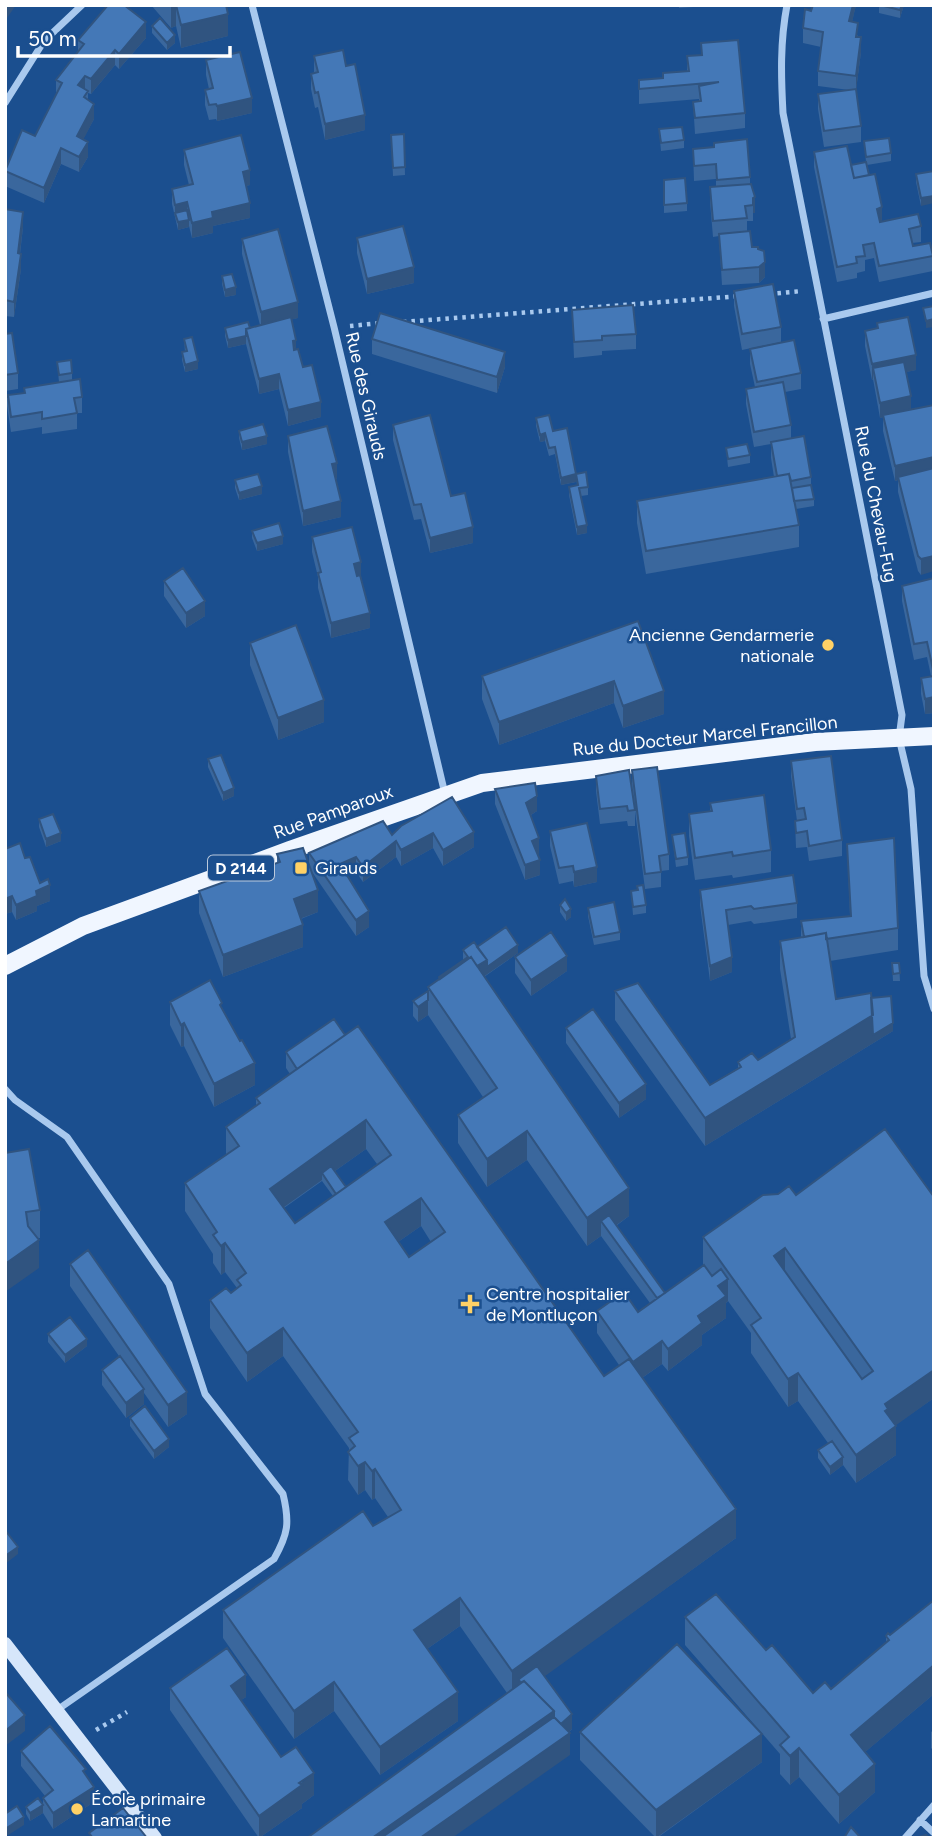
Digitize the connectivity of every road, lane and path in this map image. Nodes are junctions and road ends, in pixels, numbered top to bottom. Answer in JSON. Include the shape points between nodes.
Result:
{"nodes":[{"id":1,"x":82,"y":5,"type":"edge"},
{"id":2,"x":252,"y":5,"type":"edge"},
{"id":3,"x":787,"y":5,"type":"edge"},
{"id":4,"x":5,"y":103,"type":"edge"},
{"id":5,"x":817,"y":290,"type":"junction"},
{"id":6,"x":934,"y":293,"type":"edge"},
{"id":7,"x":762,"y":294,"type":"edge"},
{"id":8,"x":748,"y":295,"type":"edge"},
{"id":9,"x":823,"y":319,"type":"junction"},
{"id":10,"x":403,"y":322,"type":"edge"},
{"id":11,"x":389,"y":323,"type":"edge"},
{"id":12,"x":334,"y":327,"type":"junction"},
{"id":13,"x":934,"y":736,"type":"edge"},
{"id":14,"x":899,"y":738,"type":"junction"},
{"id":15,"x":482,"y":783,"type":"joint"},
{"id":16,"x":445,"y":794,"type":"junction"},
{"id":17,"x":5,"y":966,"type":"edge"},
{"id":18,"x":934,"y":1009,"type":"edge"},
{"id":19,"x":5,"y":1089,"type":"edge"},
{"id":20,"x":5,"y":1644,"type":"edge"},
{"id":21,"x":57,"y":1710,"type":"junction"},
{"id":22,"x":127,"y":1712,"type":"dead end"},
{"id":23,"x":80,"y":1739,"type":"junction"},
{"id":24,"x":934,"y":1805,"type":"edge"},
{"id":25,"x":920,"y":1820,"type":"junction"},
{"id":26,"x":934,"y":1833,"type":"edge"},
{"id":27,"x":155,"y":1838,"type":"edge"},
{"id":28,"x":905,"y":1838,"type":"edge"}],
"edges":[{"from":1,"to":4,"type":"street","via":[[44,41]]},
{"from":2,"to":12,"type":"street","name":"Rue des Girauds"},
{"from":3,"to":5,"type":"street","name":"Rue du Chevau-Fug","via":[[780,67],[783,113]]},
{"from":5,"to":7,"type":"path"},
{"from":5,"to":9,"type":"street","name":"Rue du Chevau-Fug"},
{"from":6,"to":9,"type":"street"},
{"from":8,"to":10,"type":"path"},
{"from":9,"to":14,"type":"street","name":"Rue du Chevau-Fug","via":[[902,715]]},
{"from":11,"to":12,"type":"path"},
{"from":12,"to":16,"type":"street","name":"Rue des Girauds"},
{"from":13,"to":14,"type":"main road","name":"Rue du Docteur Marcel Francillon","number":"D 2144"},
{"from":14,"to":15,"type":"main road","name":"Rue du Docteur Marcel Francillon","number":"D 2144","via":[[816,742]]},
{"from":14,"to":18,"type":"street","name":"Rue du Chevau-Fug","via":[[911,789],[924,976]]},
{"from":15,"to":16,"type":"main road","name":"Rue Pamparoux","number":"D 2144"},
{"from":16,"to":17,"type":"main road","name":"Rue Pamparoux","number":"D 2144","via":[[83,926]]},
{"from":19,"to":21,"type":"street","via":[[66,1137],[169,1284],[205,1394],[283,1494],[288,1514],[286,1536],[274,1559]]},
{"from":20,"to":21,"type":"main road"},
{"from":21,"to":23,"type":"main road"},
{"from":22,"to":23,"type":"path"},
{"from":23,"to":27,"type":"main road"},
{"from":24,"to":25,"type":"street"},
{"from":25,"to":26,"type":"street"},
{"from":25,"to":28,"type":"street"}]}
